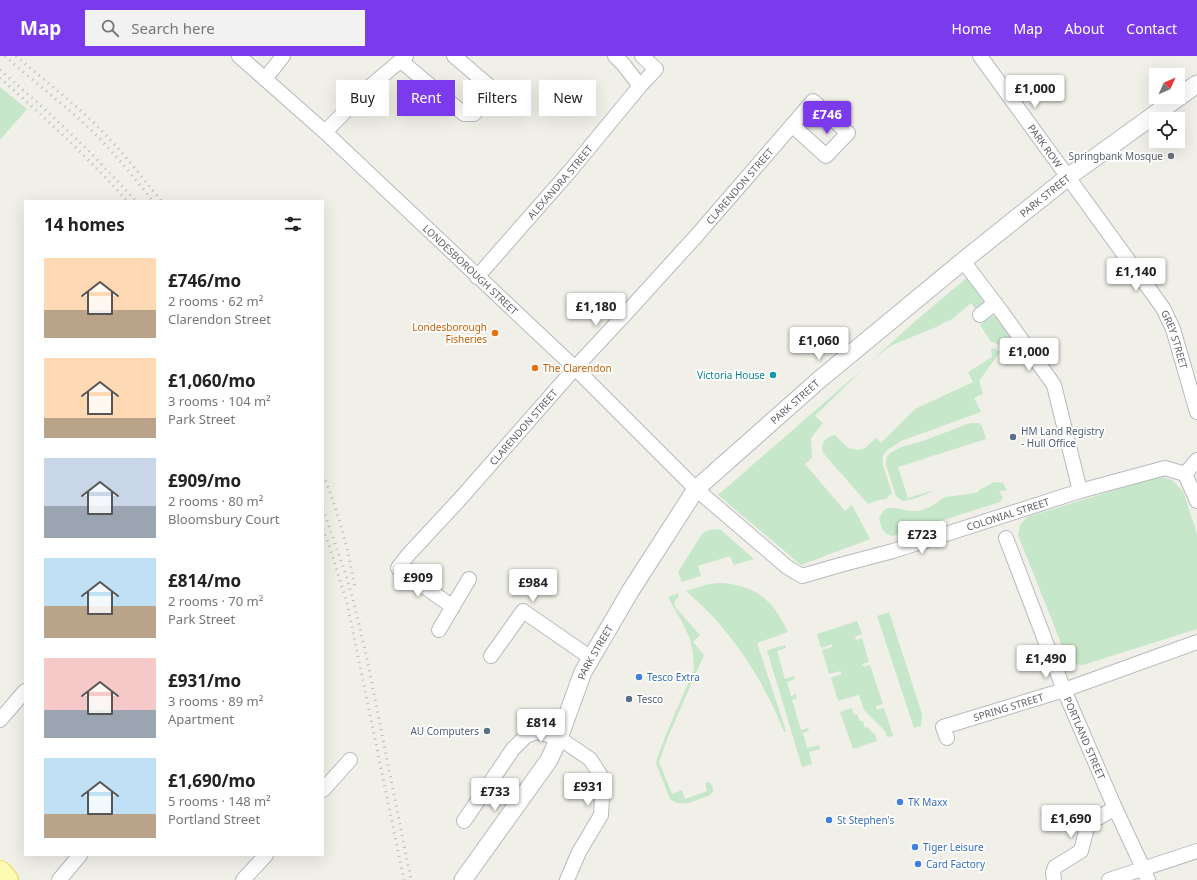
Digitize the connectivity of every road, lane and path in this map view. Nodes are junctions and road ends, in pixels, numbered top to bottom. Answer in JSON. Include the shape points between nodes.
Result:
{"nodes":[{"id":1,"x":239,"y":56,"type":"edge"},
{"id":2,"x":283,"y":56,"type":"edge"},
{"id":3,"x":454,"y":56,"type":"edge"},
{"id":4,"x":615,"y":56,"type":"edge"},
{"id":5,"x":642,"y":56,"type":"edge"},
{"id":6,"x":980,"y":56,"type":"edge"},
{"id":7,"x":404,"y":58,"type":"edge"},
{"id":8,"x":265,"y":79,"type":"junction"},
{"id":9,"x":1197,"y":84,"type":"edge"},
{"id":10,"x":640,"y":86,"type":"junction"},
{"id":11,"x":792,"y":126,"type":"dead end"},
{"id":12,"x":325,"y":132,"type":"junction"},
{"id":13,"x":1068,"y":177,"type":"junction"},
{"id":14,"x":963,"y":261,"type":"junction"},
{"id":15,"x":477,"y":277,"type":"junction"},
{"id":16,"x":995,"y":303,"type":"junction"},
{"id":17,"x":980,"y":315,"type":"dead end"},
{"id":18,"x":575,"y":368,"type":"junction"},
{"id":19,"x":1197,"y":412,"type":"edge"},
{"id":20,"x":1197,"y":460,"type":"edge"},
{"id":21,"x":1185,"y":474,"type":"junction"},
{"id":22,"x":696,"y":489,"type":"junction"},
{"id":23,"x":1080,"y":490,"type":"junction"},
{"id":24,"x":1197,"y":501,"type":"edge"},
{"id":25,"x":1006,"y":538,"type":"dead end"},
{"id":26,"x":470,"y":579,"type":"dead end"},
{"id":27,"x":453,"y":607,"type":"junction"},
{"id":28,"x":439,"y":630,"type":"dead end"},
{"id":29,"x":1197,"y":642,"type":"edge"},
{"id":30,"x":492,"y":656,"type":"dead end"},
{"id":31,"x":591,"y":658,"type":"junction"},
{"id":32,"x":1064,"y":690,"type":"junction"},
{"id":33,"x":24,"y":692,"type":"edge"},
{"id":34,"x":0,"y":720,"type":"edge"},
{"id":35,"x":559,"y":738,"type":"junction"},
{"id":36,"x":947,"y":738,"type":"dead end"},
{"id":37,"x":350,"y":760,"type":"dead end"},
{"id":38,"x":324,"y":789,"type":"edge"},
{"id":39,"x":1115,"y":808,"type":"junction"},
{"id":40,"x":464,"y":821,"type":"dead end"},
{"id":41,"x":1197,"y":851,"type":"edge"},
{"id":42,"x":79,"y":856,"type":"edge"},
{"id":43,"x":265,"y":856,"type":"edge"},
{"id":44,"x":0,"y":872,"type":"edge"},
{"id":45,"x":1146,"y":874,"type":"edge"},
{"id":46,"x":7,"y":880,"type":"edge"},
{"id":47,"x":59,"y":880,"type":"edge"},
{"id":48,"x":243,"y":880,"type":"edge"},
{"id":49,"x":463,"y":880,"type":"edge"},
{"id":50,"x":567,"y":880,"type":"edge"},
{"id":51,"x":1054,"y":880,"type":"edge"},
{"id":52,"x":1109,"y":880,"type":"edge"}],
"edges":[{"from":1,"to":8,"type":"street","name":"LONDESBOROUGH STREET"},
{"from":2,"to":8,"type":"street"},
{"from":3,"to":7,"type":"street","via":[[488,85],[489,96],[474,114],[464,114]]},
{"from":4,"to":10,"type":"street"},
{"from":5,"to":10,"type":"street","name":"ALEXANDRA STREET","via":[[656,69]]},
{"from":6,"to":13,"type":"street","name":"PARK ROW"},
{"from":7,"to":12,"type":"street","via":[[367,89]]},
{"from":8,"to":12,"type":"street","name":"LONDESBOROUGH STREET"},
{"from":9,"to":13,"type":"street","name":"PARK STREET"},
{"from":10,"to":15,"type":"street","name":"ALEXANDRA STREET"},
{"from":11,"to":18,"type":"street","name":"CLARENDON STREET"},
{"from":12,"to":15,"type":"street","name":"LONDESBOROUGH STREET"},
{"from":13,"to":14,"type":"street","name":"PARK STREET"},
{"from":13,"to":19,"type":"street","name":"GREY STREET","via":[[1163,308],[1173,329]]},
{"from":14,"to":16,"type":"street"},
{"from":14,"to":22,"type":"street","name":"PARK STREET","via":[[819,380]]},
{"from":15,"to":18,"type":"street","name":"LONDESBOROUGH STREET"},
{"from":16,"to":17,"type":"street"},
{"from":16,"to":23,"type":"street","via":[[1054,385]]},
{"from":18,"to":22,"type":"street","name":"LONDESBOROUGH STREET"},
{"from":18,"to":27,"type":"street","name":"CLARENDON STREET","via":[[398,568]]},
{"from":20,"to":21,"type":"street"},
{"from":21,"to":23,"type":"street","name":"COLONIAL STREET","via":[[1165,468]]},
{"from":21,"to":24,"type":"street"},
{"from":22,"to":23,"type":"street","name":"COLONIAL STREET","via":[[787,567],[802,576],[893,551]]},
{"from":22,"to":31,"type":"street","name":"PARK STREET"},
{"from":25,"to":32,"type":"street","name":"PORTLAND STREET"},
{"from":26,"to":27,"type":"street"},
{"from":27,"to":28,"type":"street"},
{"from":29,"to":32,"type":"street","name":"SPRING STREET"},
{"from":30,"to":31,"type":"street","via":[[523,611]]},
{"from":31,"to":35,"type":"street","name":"PARK STREET","via":[[583,672]]},
{"from":32,"to":36,"type":"street","name":"SPRING STREET","via":[[943,728]]},
{"from":32,"to":39,"type":"street","name":"PORTLAND STREET"},
{"from":33,"to":34,"type":"street"},
{"from":35,"to":40,"type":"street","via":[[536,732],[526,736],[513,749]]},
{"from":35,"to":49,"type":"street","name":"PARK STREET","via":[[549,760]]},
{"from":35,"to":50,"type":"street","via":[[590,759],[604,779],[601,815],[579,852]]},
{"from":37,"to":38,"type":"street"},
{"from":39,"to":45,"type":"street","name":"PORTLAND STREET"},
{"from":39,"to":51,"type":"street","via":[[1088,824],[1081,851],[1055,867]]},
{"from":41,"to":45,"type":"street"},
{"from":42,"to":47,"type":"street"},
{"from":43,"to":48,"type":"street"},
{"from":44,"to":46,"type":"main road"},
{"from":45,"to":52,"type":"street"}]}
